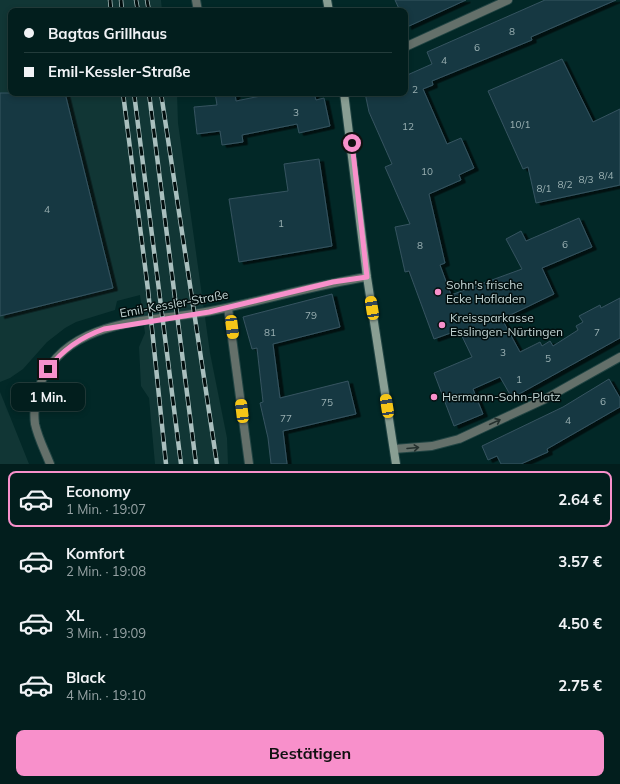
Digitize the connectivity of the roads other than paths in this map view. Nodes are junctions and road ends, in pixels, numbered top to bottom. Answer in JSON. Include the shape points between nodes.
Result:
{"nodes":[{"id":1,"x":508,"y":0,"type":"edge"},
{"id":2,"x":408,"y":46,"type":"edge"},
{"id":3,"x":344,"y":96,"type":"edge"},
{"id":4,"x":367,"y":277,"type":"junction"},
{"id":5,"x":228,"y":308,"type":"junction"},
{"id":6,"x":620,"y":357,"type":"edge"},
{"id":7,"x":394,"y":449,"type":"junction"},
{"id":8,"x":50,"y":464,"type":"edge"},
{"id":9,"x":249,"y":464,"type":"edge"},
{"id":10,"x":396,"y":464,"type":"edge"}],
"edges":[{"from":1,"to":2,"type":"street"},
{"from":3,"to":4,"type":"main road"},
{"from":4,"to":5,"type":"street","name":"Emil-Kessler-Straße","via":[[333,282]]},
{"from":4,"to":7,"type":"main road"},
{"from":5,"to":8,"type":"street","name":"Emil-Kessler-Straße","via":[[104,329],[87,336],[62,352],[43,377],[35,402],[36,426]]},
{"from":5,"to":9,"type":"street"},
{"from":7,"to":6,"type":"street","one_way":true,"via":[[432,446],[453,441],[545,399]]},
{"from":7,"to":10,"type":"main road"}]}
